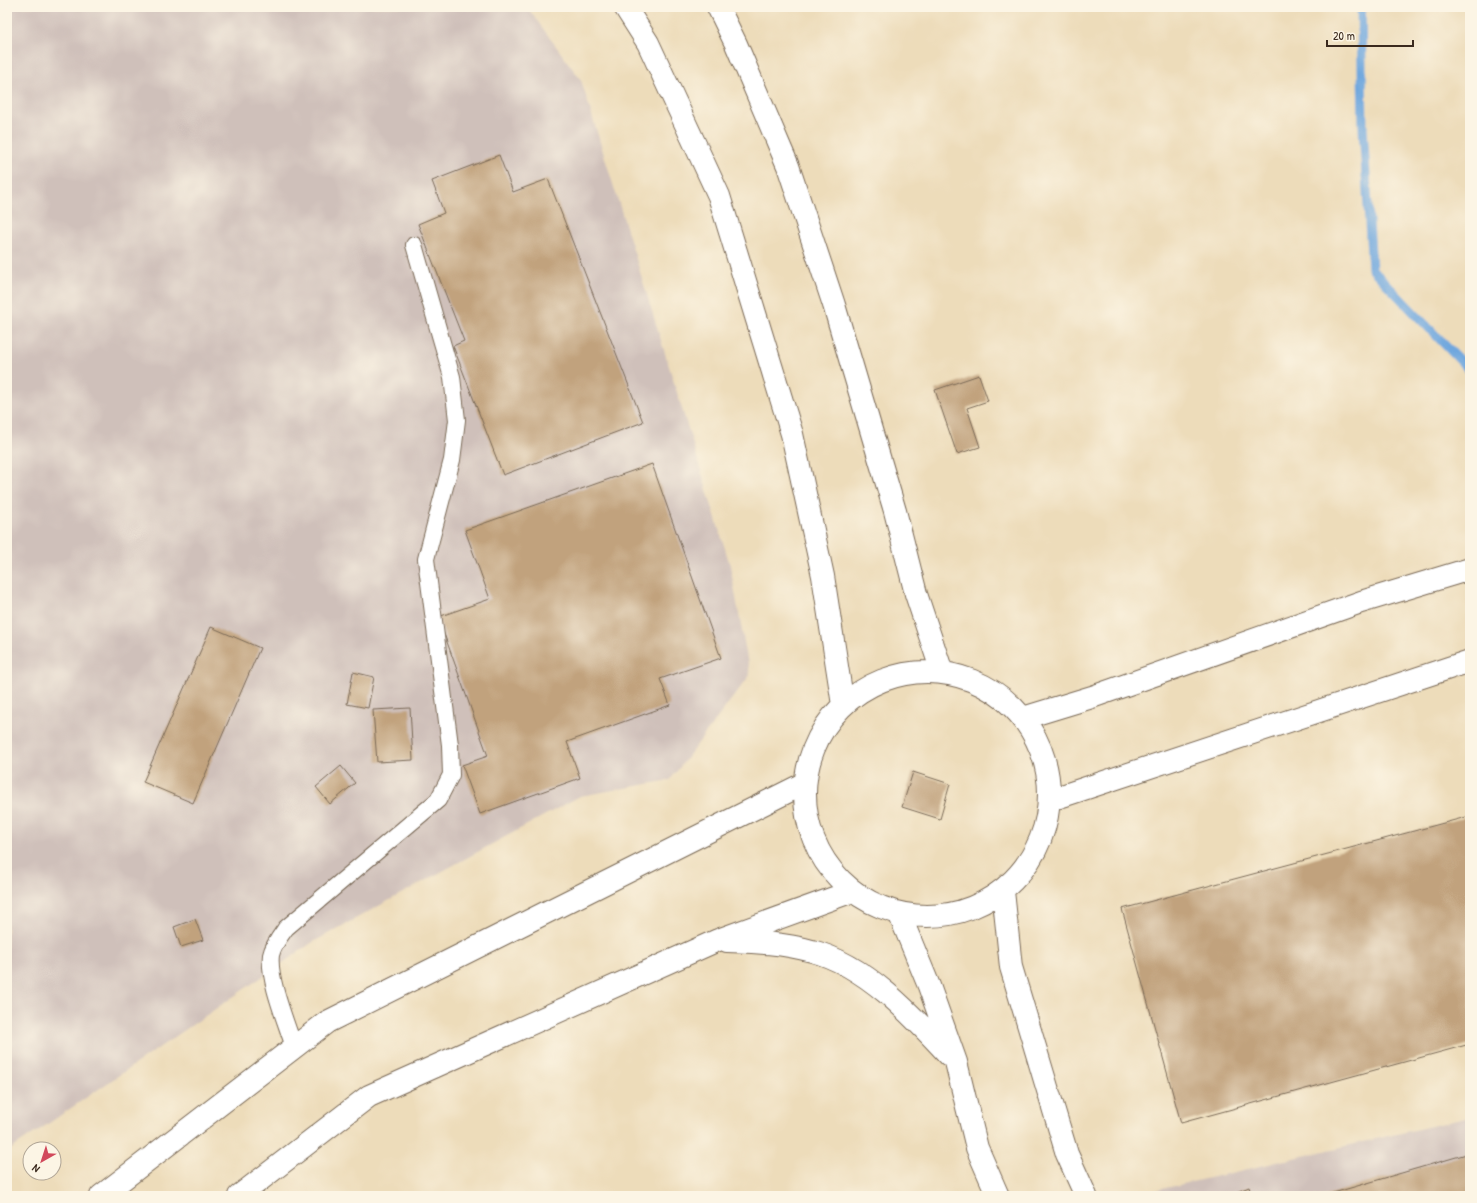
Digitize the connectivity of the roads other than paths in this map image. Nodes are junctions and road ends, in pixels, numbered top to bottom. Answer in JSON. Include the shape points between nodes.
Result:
{"nodes":[{"id":1,"x":626,"y":7,"type":"edge"},
{"id":2,"x":718,"y":7,"type":"edge"},
{"id":3,"x":414,"y":245,"type":"dead end"},
{"id":4,"x":1470,"y":569,"type":"edge"},
{"id":5,"x":1470,"y":661,"type":"edge"},
{"id":6,"x":942,"y":672,"type":"junction"},
{"id":7,"x":843,"y":705,"type":"junction"},
{"id":8,"x":1023,"y":718,"type":"junction"},
{"id":9,"x":805,"y":783,"type":"junction"},
{"id":10,"x":1050,"y":800,"type":"junction"},
{"id":11,"x":853,"y":891,"type":"junction"},
{"id":12,"x":1003,"y":891,"type":"junction"},
{"id":13,"x":899,"y":913,"type":"junction"},
{"id":14,"x":718,"y":940,"type":"junction"},
{"id":15,"x":294,"y":1047,"type":"junction"},
{"id":16,"x":956,"y":1062,"type":"junction"},
{"id":17,"x":101,"y":1196,"type":"edge"},
{"id":18,"x":239,"y":1196,"type":"edge"},
{"id":19,"x":998,"y":1196,"type":"edge"},
{"id":20,"x":1086,"y":1196,"type":"edge"}],
"edges":[{"from":1,"to":7,"type":"street","via":[[648,43],[719,196],[792,434],[823,576]]},
{"from":2,"to":6,"type":"street","via":[[788,166],[834,305],[895,511],[916,594]]},
{"from":3,"to":15,"type":"lane","via":[[452,377],[457,420],[452,460],[426,558],[450,745],[451,775],[438,800],[286,928],[278,939],[271,954],[272,977]]},
{"from":4,"to":8,"type":"street","via":[[1361,602],[1092,697]]},
{"from":5,"to":10,"type":"street"},
{"from":6,"to":7,"type":"street","via":[[906,673],[872,684]]},
{"from":6,"to":8,"type":"street","via":[[973,680],[1000,696]]},
{"from":7,"to":9,"type":"street","via":[[824,727],[811,754]]},
{"from":8,"to":10,"type":"street","via":[[1039,743],[1048,771]]},
{"from":9,"to":11,"type":"street","via":[[807,813],[815,842],[831,869]]},
{"from":9,"to":15,"type":"street","via":[[327,1022]]},
{"from":10,"to":12,"type":"street","via":[[1046,826],[1036,850],[1022,872]]},
{"from":11,"to":13,"type":"street","via":[[875,904]]},
{"from":11,"to":14,"type":"street"},
{"from":12,"to":13,"type":"street","via":[[980,905],[954,913],[926,916]]},
{"from":12,"to":20,"type":"street","via":[[1011,967],[1067,1154]]},
{"from":13,"to":16,"type":"street"},
{"from":14,"to":16,"type":"street","via":[[795,947],[820,953],[851,967],[914,1017]]},
{"from":14,"to":18,"type":"street","via":[[369,1096]]},
{"from":15,"to":17,"type":"street"},
{"from":16,"to":19,"type":"street","via":[[977,1148]]}]}
